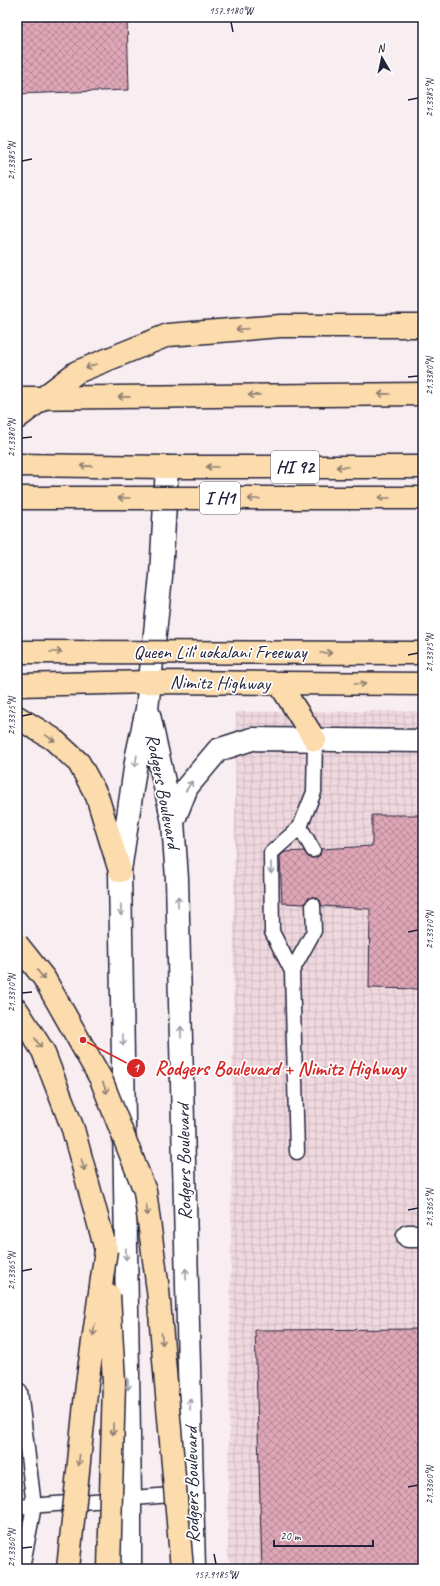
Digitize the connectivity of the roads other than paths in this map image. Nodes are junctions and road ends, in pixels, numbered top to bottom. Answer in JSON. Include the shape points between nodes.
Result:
{"nodes":[{"id":1,"x":423,"y":326,"type":"edge"},
{"id":2,"x":423,"y":394,"type":"edge"},
{"id":3,"x":17,"y":398,"type":"edge"},
{"id":4,"x":17,"y":418,"type":"edge"},
{"id":5,"x":17,"y":465,"type":"edge"},
{"id":6,"x":167,"y":467,"type":"junction"},
{"id":7,"x":423,"y":467,"type":"edge"},
{"id":8,"x":17,"y":498,"type":"edge"},
{"id":9,"x":423,"y":498,"type":"edge"},
{"id":10,"x":17,"y":652,"type":"edge"},
{"id":11,"x":423,"y":653,"type":"edge"},
{"id":12,"x":150,"y":682,"type":"junction"},
{"id":13,"x":280,"y":683,"type":"junction"},
{"id":14,"x":423,"y":684,"type":"edge"},
{"id":15,"x":17,"y":685,"type":"edge"},
{"id":16,"x":147,"y":709,"type":"junction"},
{"id":17,"x":17,"y":717,"type":"edge"},
{"id":18,"x":315,"y":740,"type":"junction"},
{"id":19,"x":423,"y":741,"type":"edge"},
{"id":20,"x":173,"y":822,"type":"junction"},
{"id":21,"x":300,"y":827,"type":"junction"},
{"id":22,"x":313,"y":850,"type":"dead end"},
{"id":23,"x":120,"y":871,"type":"junction"},
{"id":24,"x":313,"y":905,"type":"dead end"},
{"id":25,"x":17,"y":944,"type":"edge"},
{"id":26,"x":292,"y":971,"type":"junction"},
{"id":27,"x":17,"y":1010,"type":"edge"},
{"id":28,"x":298,"y":1152,"type":"dead end"},
{"id":29,"x":106,"y":1250,"type":"junction"},
{"id":30,"x":17,"y":1391,"type":"edge"},
{"id":31,"x":192,"y":1494,"type":"junction"},
{"id":32,"x":130,"y":1499,"type":"junction"},
{"id":33,"x":34,"y":1506,"type":"junction"},
{"id":34,"x":17,"y":1507,"type":"edge"},
{"id":35,"x":22,"y":1569,"type":"edge"},
{"id":36,"x":68,"y":1569,"type":"edge"},
{"id":37,"x":109,"y":1569,"type":"edge"},
{"id":38,"x":130,"y":1569,"type":"edge"},
{"id":39,"x":182,"y":1569,"type":"edge"},
{"id":40,"x":194,"y":1569,"type":"edge"}],
"edges":[{"from":1,"to":4,"type":"main road","one_way":true,"via":[[281,326],[168,335],[77,372]]},
{"from":2,"to":3,"type":"main road","one_way":true},
{"from":6,"to":5,"type":"main road","number":"HI 92","one_way":true},
{"from":7,"to":6,"type":"main road","number":"HI 92","one_way":true},
{"from":6,"to":12,"type":"street","name":"Rodgers Boulevard","via":[[161,576]]},
{"from":9,"to":8,"type":"main road","number":"I H1","one_way":true,"bridge":true},
{"from":10,"to":11,"type":"main road","name":"Queen Liliʻuokalani Freeway","one_way":true,"bridge":true},
{"from":12,"to":13,"type":"main road","name":"Nimitz Highway"},
{"from":12,"to":15,"type":"main road","name":"Nimitz Highway"},
{"from":12,"to":16,"type":"street","name":"Rodgers Boulevard"},
{"from":13,"to":14,"type":"main road","name":"Nimitz Highway","one_way":true},
{"from":13,"to":18,"type":"main road"},
{"from":16,"to":20,"type":"street","name":"Rodgers Boulevard"},
{"from":16,"to":23,"type":"street","name":"Rodgers Boulevard","one_way":true,"via":[[137,755]]},
{"from":17,"to":23,"type":"main road","one_way":true,"via":[[53,739],[79,763],[97,796]]},
{"from":18,"to":19,"type":"street"},
{"from":20,"to":18,"type":"street","one_way":true,"via":[[187,787],[218,750],[252,739]]},
{"from":18,"to":21,"type":"lane","via":[[314,792]]},
{"from":31,"to":20,"type":"street","name":"Rodgers Boulevard","one_way":true,"via":[[177,879]]},
{"from":21,"to":22,"type":"lane"},
{"from":21,"to":26,"type":"lane","one_way":true,"via":[[272,853],[272,932]]},
{"from":23,"to":32,"type":"street","name":"Rodgers Boulevard","one_way":true},
{"from":24,"to":26,"type":"lane","via":[[314,932]]},
{"from":25,"to":39,"type":"main road","one_way":true,"bridge":true,"via":[[44,978],[102,1079],[145,1191],[158,1290]]},
{"from":26,"to":28,"type":"lane"},
{"from":27,"to":29,"type":"main road","one_way":true,"via":[[43,1051],[73,1129]]},
{"from":29,"to":36,"type":"main road","one_way":true,"bridge":true,"via":[[87,1384]]},
{"from":29,"to":37,"type":"main road","one_way":true,"bridge":true,"via":[[114,1382]]},
{"from":30,"to":33,"type":"lane","via":[[20,1391]]},
{"from":31,"to":32,"type":"lane"},
{"from":31,"to":40,"type":"street","name":"Rodgers Boulevard"},
{"from":32,"to":33,"type":"lane"},
{"from":32,"to":38,"type":"street","name":"Rodgers Boulevard"},
{"from":33,"to":34,"type":"lane"},
{"from":33,"to":35,"type":"lane"}]}
